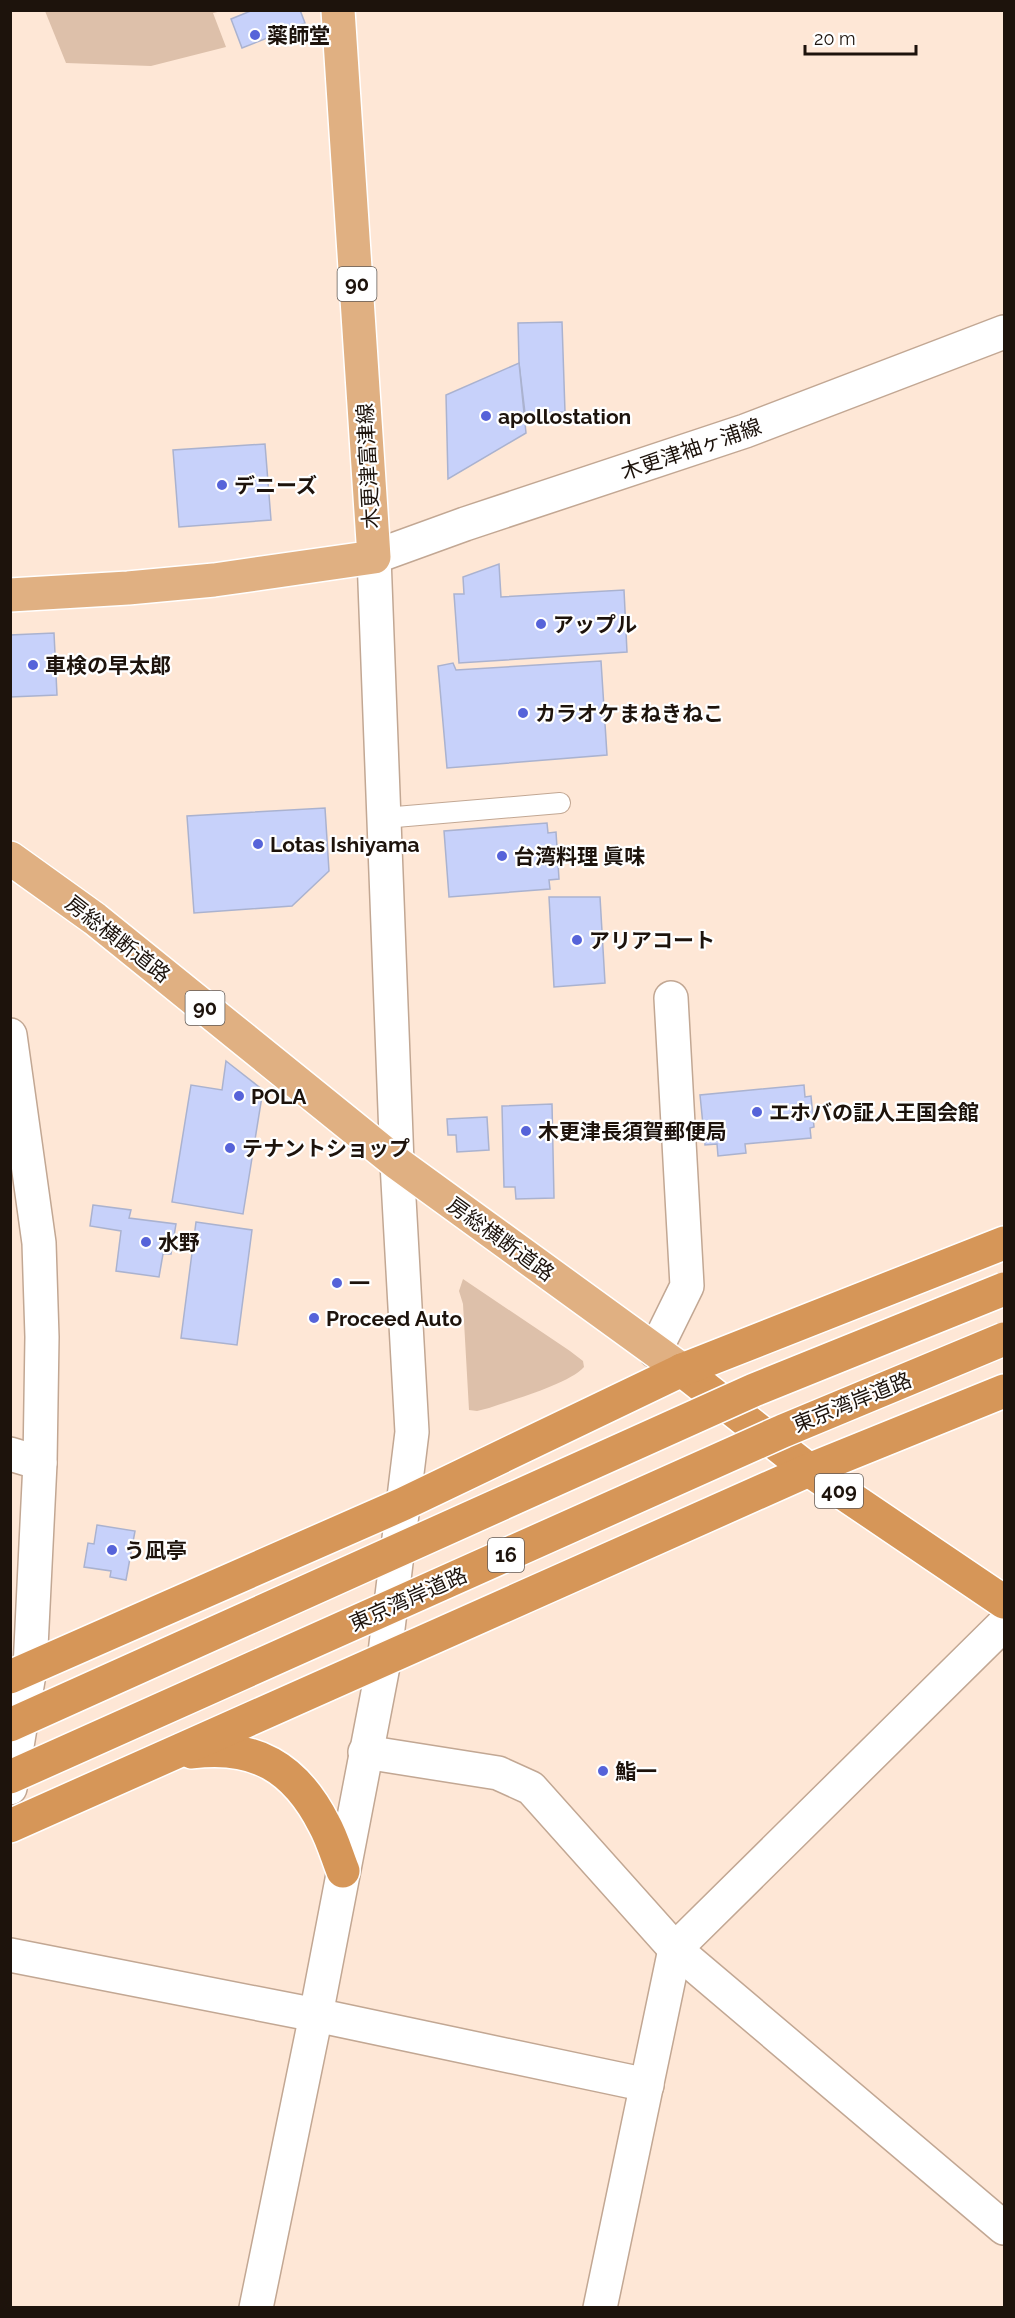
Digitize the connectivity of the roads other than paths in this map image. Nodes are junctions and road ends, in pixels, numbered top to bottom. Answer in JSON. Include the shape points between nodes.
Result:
{"nodes":[{"id":1,"x":338,"y":10,"type":"edge"},
{"id":2,"x":1005,"y":332,"type":"edge"},
{"id":3,"x":374,"y":557,"type":"junction"},
{"id":4,"x":10,"y":595,"type":"edge"},
{"id":5,"x":561,"y":803,"type":"dead end"},
{"id":6,"x":384,"y":818,"type":"junction"},
{"id":7,"x":10,"y":858,"type":"edge"},
{"id":8,"x":670,"y":998,"type":"dead end"},
{"id":9,"x":10,"y":1035,"type":"edge"},
{"id":10,"x":397,"y":1163,"type":"junction"},
{"id":11,"x":20,"y":1166,"type":"edge"},
{"id":12,"x":1005,"y":1243,"type":"edge"},
{"id":13,"x":1005,"y":1289,"type":"edge"},
{"id":14,"x":1005,"y":1340,"type":"edge"},
{"id":15,"x":655,"y":1351,"type":"junction"},
{"id":16,"x":682,"y":1370,"type":"junction"},
{"id":17,"x":1005,"y":1391,"type":"edge"},
{"id":18,"x":25,"y":1458,"type":"edge"},
{"id":19,"x":809,"y":1470,"type":"junction"},
{"id":20,"x":403,"y":1504,"type":"junction"},
{"id":21,"x":1005,"y":1602,"type":"edge"},
{"id":22,"x":1005,"y":1624,"type":"edge"},
{"id":23,"x":384,"y":1661,"type":"junction"},
{"id":24,"x":20,"y":1673,"type":"edge"},
{"id":25,"x":10,"y":1725,"type":"edge"},
{"id":26,"x":365,"y":1752,"type":"junction"},
{"id":27,"x":174,"y":1754,"type":"junction"},
{"id":28,"x":10,"y":1777,"type":"edge"},
{"id":29,"x":10,"y":1788,"type":"edge"},
{"id":30,"x":10,"y":1826,"type":"edge"},
{"id":31,"x":343,"y":1871,"type":"junction"},
{"id":32,"x":675,"y":1949,"type":"junction"},
{"id":33,"x":10,"y":1955,"type":"edge"},
{"id":34,"x":316,"y":2015,"type":"junction"},
{"id":35,"x":647,"y":2085,"type":"junction"},
{"id":36,"x":1005,"y":2228,"type":"edge"},
{"id":37,"x":256,"y":2307,"type":"edge"},
{"id":38,"x":600,"y":2307,"type":"edge"}],
"edges":[{"from":1,"to":3,"type":"main road","name":"木更津富津線","number":"90"},
{"from":2,"to":3,"type":"street","name":"木更津袖ヶ浦線","via":[[745,431]]},
{"from":3,"to":4,"type":"main road","name":"木更津富津線","via":[[214,580]]},
{"from":3,"to":6,"type":"street"},
{"from":5,"to":6,"type":"lane"},
{"from":6,"to":10,"type":"street"},
{"from":7,"to":10,"type":"main road","name":"房総横断道路","number":"90","via":[[94,919]]},
{"from":8,"to":15,"type":"street","via":[[687,1286]]},
{"from":9,"to":11,"type":"street"},
{"from":10,"to":15,"type":"main road","name":"房総横断道路","number":"90"},
{"from":10,"to":20,"type":"street","via":[[412,1432]]},
{"from":11,"to":18,"type":"street","via":[[39,1243],[42,1326]]},
{"from":12,"to":16,"type":"highway"},
{"from":13,"to":25,"type":"highway","number":"16","bridge":true,"via":[[754,1390]]},
{"from":14,"to":28,"type":"highway","name":"東京湾岸道路","number":"16","bridge":true,"via":[[783,1431]]},
{"from":15,"to":16,"type":"main road","name":"房総横断道路","number":"90"},
{"from":16,"to":19,"type":"highway","name":"房総横断道路","number":"409"},
{"from":16,"to":20,"type":"highway"},
{"from":17,"to":19,"type":"highway","number":"16"},
{"from":18,"to":24,"type":"street"},
{"from":19,"to":21,"type":"highway","name":"房総横断道路","number":"409"},
{"from":19,"to":23,"type":"highway","number":"16"},
{"from":20,"to":23,"type":"street"},
{"from":20,"to":24,"type":"highway"},
{"from":22,"to":32,"type":"street"},
{"from":23,"to":26,"type":"street"},
{"from":23,"to":27,"type":"highway","number":"16"},
{"from":24,"to":29,"type":"street"},
{"from":26,"to":31,"type":"street"},
{"from":26,"to":32,"type":"street","via":[[498,1773],[531,1788]]},
{"from":27,"to":30,"type":"highway","number":"16"},
{"from":27,"to":31,"type":"highway","via":[[212,1749],[246,1752],[278,1766],[303,1792],[324,1823]]},
{"from":31,"to":34,"type":"street"},
{"from":32,"to":35,"type":"street"},
{"from":32,"to":36,"type":"street"},
{"from":33,"to":34,"type":"street"},
{"from":34,"to":35,"type":"street"},
{"from":34,"to":37,"type":"street"},
{"from":35,"to":38,"type":"street"}]}
